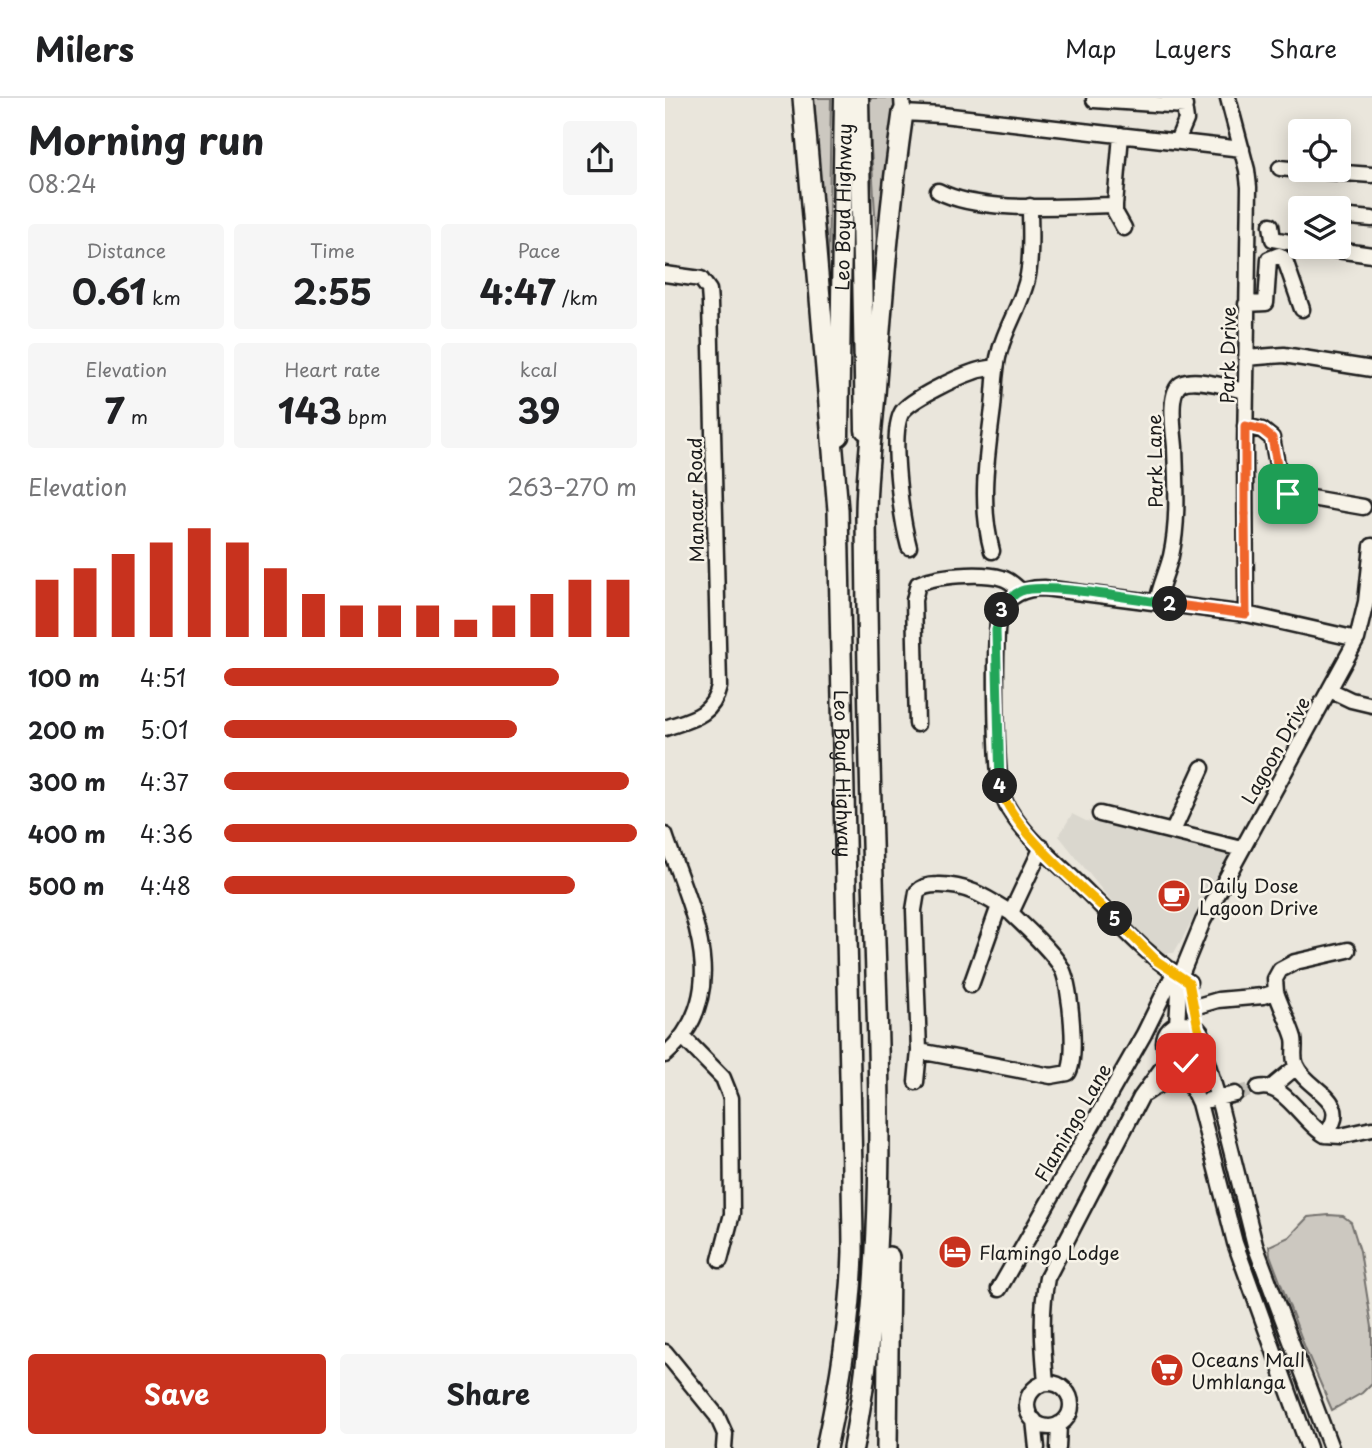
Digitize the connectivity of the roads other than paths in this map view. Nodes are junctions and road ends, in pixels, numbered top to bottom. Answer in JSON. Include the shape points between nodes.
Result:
{"nodes":[{"id":1,"x":803,"y":98,"type":"edge"},
{"id":2,"x":843,"y":98,"type":"edge"},
{"id":3,"x":859,"y":98,"type":"edge"},
{"id":4,"x":1228,"y":98,"type":"edge"},
{"id":5,"x":1094,"y":100,"type":"dead end"},
{"id":6,"x":1184,"y":102,"type":"edge"},
{"id":7,"x":902,"y":106,"type":"edge"},
{"id":8,"x":1121,"y":135,"type":"junction"},
{"id":9,"x":1177,"y":141,"type":"junction"},
{"id":10,"x":1242,"y":149,"type":"junction"},
{"id":11,"x":1280,"y":168,"type":"dead end"},
{"id":12,"x":1288,"y":169,"type":"edge"},
{"id":13,"x":1351,"y":174,"type":"edge"},
{"id":14,"x":1372,"y":175,"type":"edge"},
{"id":15,"x":938,"y":191,"type":"dead end"},
{"id":16,"x":1115,"y":205,"type":"junction"},
{"id":17,"x":1030,"y":206,"type":"junction"},
{"id":18,"x":1351,"y":217,"type":"edge"},
{"id":19,"x":1372,"y":219,"type":"edge"},
{"id":20,"x":1271,"y":225,"type":"dead end"},
{"id":21,"x":1124,"y":228,"type":"dead end"},
{"id":22,"x":1288,"y":242,"type":"edge"},
{"id":23,"x":1351,"y":252,"type":"edge"},
{"id":24,"x":1372,"y":255,"type":"edge"},
{"id":25,"x":665,"y":274,"type":"edge"},
{"id":26,"x":1246,"y":304,"type":"junction"},
{"id":27,"x":1302,"y":309,"type":"dead end"},
{"id":28,"x":1246,"y":358,"type":"junction"},
{"id":29,"x":995,"y":368,"type":"junction"},
{"id":30,"x":1372,"y":369,"type":"edge"},
{"id":31,"x":1245,"y":391,"type":"junction"},
{"id":32,"x":1245,"y":426,"type":"junction"},
{"id":33,"x":1363,"y":507,"type":"dead end"},
{"id":34,"x":838,"y":510,"type":"junction"},
{"id":35,"x":866,"y":510,"type":"junction"},
{"id":36,"x":1372,"y":546,"type":"edge"},
{"id":37,"x":909,"y":547,"type":"dead end"},
{"id":38,"x":992,"y":551,"type":"dead end"},
{"id":39,"x":1021,"y":591,"type":"junction"},
{"id":40,"x":1157,"y":602,"type":"junction"},
{"id":41,"x":1246,"y":614,"type":"junction"},
{"id":42,"x":1357,"y":639,"type":"junction"},
{"id":43,"x":1329,"y":690,"type":"junction"},
{"id":44,"x":1372,"y":705,"type":"edge"},
{"id":45,"x":917,"y":724,"type":"dead end"},
{"id":46,"x":665,"y":728,"type":"edge"},
{"id":47,"x":1202,"y":768,"type":"dead end"},
{"id":48,"x":1100,"y":814,"type":"dead end"},
{"id":49,"x":1173,"y":831,"type":"junction"},
{"id":50,"x":665,"y":835,"type":"edge"},
{"id":51,"x":1042,"y":847,"type":"junction"},
{"id":52,"x":1243,"y":849,"type":"junction"},
{"id":53,"x":1005,"y":909,"type":"junction"},
{"id":54,"x":1348,"y":950,"type":"dead end"},
{"id":55,"x":1182,"y":974,"type":"junction"},
{"id":56,"x":971,"y":985,"type":"dead end"},
{"id":57,"x":877,"y":991,"type":"junction"},
{"id":58,"x":1276,"y":992,"type":"junction"},
{"id":59,"x":1194,"y":1007,"type":"junction"},
{"id":60,"x":1177,"y":1024,"type":"junction"},
{"id":61,"x":1198,"y":1028,"type":"junction"},
{"id":62,"x":683,"y":1037,"type":"junction"},
{"id":63,"x":1203,"y":1049,"type":"junction"},
{"id":64,"x":919,"y":1051,"type":"junction"},
{"id":65,"x":665,"y":1055,"type":"edge"},
{"id":66,"x":1175,"y":1060,"type":"junction"},
{"id":67,"x":1296,"y":1067,"type":"junction"},
{"id":68,"x":916,"y":1082,"type":"dead end"},
{"id":69,"x":1190,"y":1083,"type":"junction"},
{"id":70,"x":1235,"y":1094,"type":"tunnel mouth"},
{"id":71,"x":1141,"y":1097,"type":"junction"},
{"id":72,"x":1218,"y":1098,"type":"junction"},
{"id":73,"x":1199,"y":1102,"type":"junction"},
{"id":74,"x":1372,"y":1129,"type":"edge"},
{"id":75,"x":1325,"y":1135,"type":"junction"},
{"id":76,"x":1227,"y":1137,"type":"junction"},
{"id":77,"x":1210,"y":1142,"type":"junction"},
{"id":78,"x":852,"y":1171,"type":"junction"},
{"id":79,"x":720,"y":1260,"type":"dead end"},
{"id":80,"x":999,"y":1289,"type":"dead end"},
{"id":81,"x":665,"y":1352,"type":"edge"},
{"id":82,"x":1046,"y":1383,"type":"junction"},
{"id":83,"x":1034,"y":1420,"type":"junction"},
{"id":84,"x":1059,"y":1424,"type":"junction"},
{"id":85,"x":724,"y":1448,"type":"edge"},
{"id":86,"x":814,"y":1448,"type":"edge"},
{"id":87,"x":826,"y":1448,"type":"edge"},
{"id":88,"x":853,"y":1448,"type":"edge"},
{"id":89,"x":887,"y":1448,"type":"edge"},
{"id":90,"x":1037,"y":1448,"type":"edge"},
{"id":91,"x":1058,"y":1448,"type":"edge"},
{"id":92,"x":1308,"y":1448,"type":"edge"},
{"id":93,"x":1331,"y":1448,"type":"edge"}],
"edges":[{"from":1,"to":34,"type":"highway"},
{"from":2,"to":34,"type":"main road","name":"Leo Boyd Highway"},
{"from":3,"to":35,"type":"main road","name":"Leo Boyd Highway"},
{"from":4,"to":10,"type":"street","name":"Park Drive"},
{"from":5,"to":6,"type":"street"},
{"from":6,"to":9,"type":"street","via":[[1186,120]]},
{"from":7,"to":8,"type":"street","via":[[942,115]]},
{"from":7,"to":35,"type":"highway"},
{"from":8,"to":9,"type":"street"},
{"from":8,"to":16,"type":"street"},
{"from":9,"to":10,"type":"street"},
{"from":10,"to":26,"type":"street","name":"Park Drive","via":[[1249,187]]},
{"from":11,"to":12,"type":"street"},
{"from":13,"to":14,"type":"street"},
{"from":15,"to":17,"type":"street","via":[[979,204]]},
{"from":16,"to":17,"type":"street"},
{"from":16,"to":21,"type":"street"},
{"from":17,"to":29,"type":"street","via":[[1029,272]]},
{"from":18,"to":19,"type":"street"},
{"from":20,"to":22,"type":"street","via":[[1273,239]]},
{"from":23,"to":24,"type":"street"},
{"from":25,"to":46,"type":"street","name":"Manaar Road","via":[[701,279],[709,290],[719,687],[716,699],[703,714]]},
{"from":26,"to":27,"type":"street","via":[[1266,303],[1268,264],[1279,255],[1285,260]]},
{"from":26,"to":28,"type":"street","name":"Park Drive"},
{"from":28,"to":30,"type":"street","via":[[1284,355]]},
{"from":28,"to":31,"type":"street","name":"Park Drive"},
{"from":29,"to":37,"type":"street","via":[[961,377],[909,405],[900,415],[897,476]]},
{"from":29,"to":38,"type":"street","via":[[984,482]]},
{"from":31,"to":32,"type":"street","name":"Park Drive"},
{"from":31,"to":40,"type":"street","name":"Park Lane","via":[[1191,381],[1176,390],[1174,531]]},
{"from":32,"to":33,"type":"street","via":[[1272,438],[1281,485],[1288,494]]},
{"from":32,"to":41,"type":"street","name":"Park Drive"},
{"from":34,"to":78,"type":"highway","name":"Leo Boyd Highway"},
{"from":35,"to":57,"type":"highway","name":"Leo Boyd Highway"},
{"from":36,"to":42,"type":"street","name":"Lagoon Drive"},
{"from":39,"to":40,"type":"street","via":[[1044,587]]},
{"from":39,"to":45,"type":"street","via":[[1004,578],[983,575],[918,584],[914,593]]},
{"from":39,"to":51,"type":"street","via":[[1010,598],[997,620],[999,774],[1011,811]]},
{"from":40,"to":41,"type":"street"},
{"from":41,"to":42,"type":"street"},
{"from":42,"to":43,"type":"street","name":"Lagoon Drive"},
{"from":43,"to":44,"type":"street"},
{"from":43,"to":52,"type":"street","name":"Lagoon Drive"},
{"from":47,"to":49,"type":"street"},
{"from":48,"to":49,"type":"street"},
{"from":49,"to":52,"type":"street"},
{"from":50,"to":62,"type":"street","via":[[704,960],[697,1013]]},
{"from":51,"to":53,"type":"street"},
{"from":51,"to":55,"type":"street","via":[[1157,961]]},
{"from":52,"to":55,"type":"street","name":"Lagoon Drive","via":[[1203,921]]},
{"from":53,"to":56,"type":"street"},
{"from":53,"to":64,"type":"street","via":[[957,885],[926,886],[917,892]]},
{"from":53,"to":64,"type":"street","via":[[1063,970],[1073,1048],[1068,1073],[1051,1076]]},
{"from":54,"to":58,"type":"street","via":[[1284,967],[1277,974]]},
{"from":55,"to":59,"type":"street"},
{"from":55,"to":60,"type":"street","name":"Lagoon Drive"},
{"from":55,"to":80,"type":"street","name":"Flamingo Lane"},
{"from":57,"to":88,"type":"highway","name":"Leo Boyd Highway","via":[[877,1262]]},
{"from":57,"to":89,"type":"highway","via":[[888,1102]]},
{"from":58,"to":59,"type":"street"},
{"from":58,"to":67,"type":"street","via":[[1294,1038]]},
{"from":59,"to":61,"type":"street"},
{"from":60,"to":61,"type":"street"},
{"from":60,"to":66,"type":"street","via":[[1165,1036],[1165,1047]]},
{"from":61,"to":63,"type":"street"},
{"from":62,"to":65,"type":"street"},
{"from":62,"to":79,"type":"street","via":[[723,1077],[731,1098],[732,1214]]},
{"from":63,"to":66,"type":"street","via":[[1191,1061]]},
{"from":63,"to":72,"type":"street"},
{"from":64,"to":68,"type":"street"},
{"from":66,"to":69,"type":"street"},
{"from":66,"to":71,"type":"street"},
{"from":67,"to":75,"type":"street","via":[[1333,1106],[1335,1116]]},
{"from":67,"to":75,"type":"street","via":[[1265,1087],[1287,1099]]},
{"from":69,"to":71,"type":"street","via":[[1170,1080]]},
{"from":69,"to":73,"type":"street"},
{"from":70,"to":72,"type":"street"},
{"from":71,"to":82,"type":"street","via":[[1047,1278],[1043,1295]]},
{"from":72,"to":73,"type":"street"},
{"from":72,"to":76,"type":"street"},
{"from":73,"to":77,"type":"street"},
{"from":74,"to":75,"type":"street"},
{"from":76,"to":77,"type":"street"},
{"from":76,"to":93,"type":"street","via":[[1255,1245]]},
{"from":77,"to":92,"type":"street","via":[[1235,1242]]},
{"from":78,"to":86,"type":"highway","via":[[843,1284]]},
{"from":78,"to":87,"type":"highway","name":"Leo Boyd Highway","via":[[853,1254],[847,1325]]},
{"from":81,"to":85,"type":"street","via":[[717,1416],[725,1434]]},
{"from":82,"to":83,"type":"street","via":[[1030,1395],[1028,1408]]},
{"from":82,"to":84,"type":"street","via":[[1059,1385],[1069,1395],[1069,1415]]},
{"from":83,"to":84,"type":"street","via":[[1046,1426]]},
{"from":83,"to":90,"type":"street"},
{"from":84,"to":91,"type":"street"}]}
